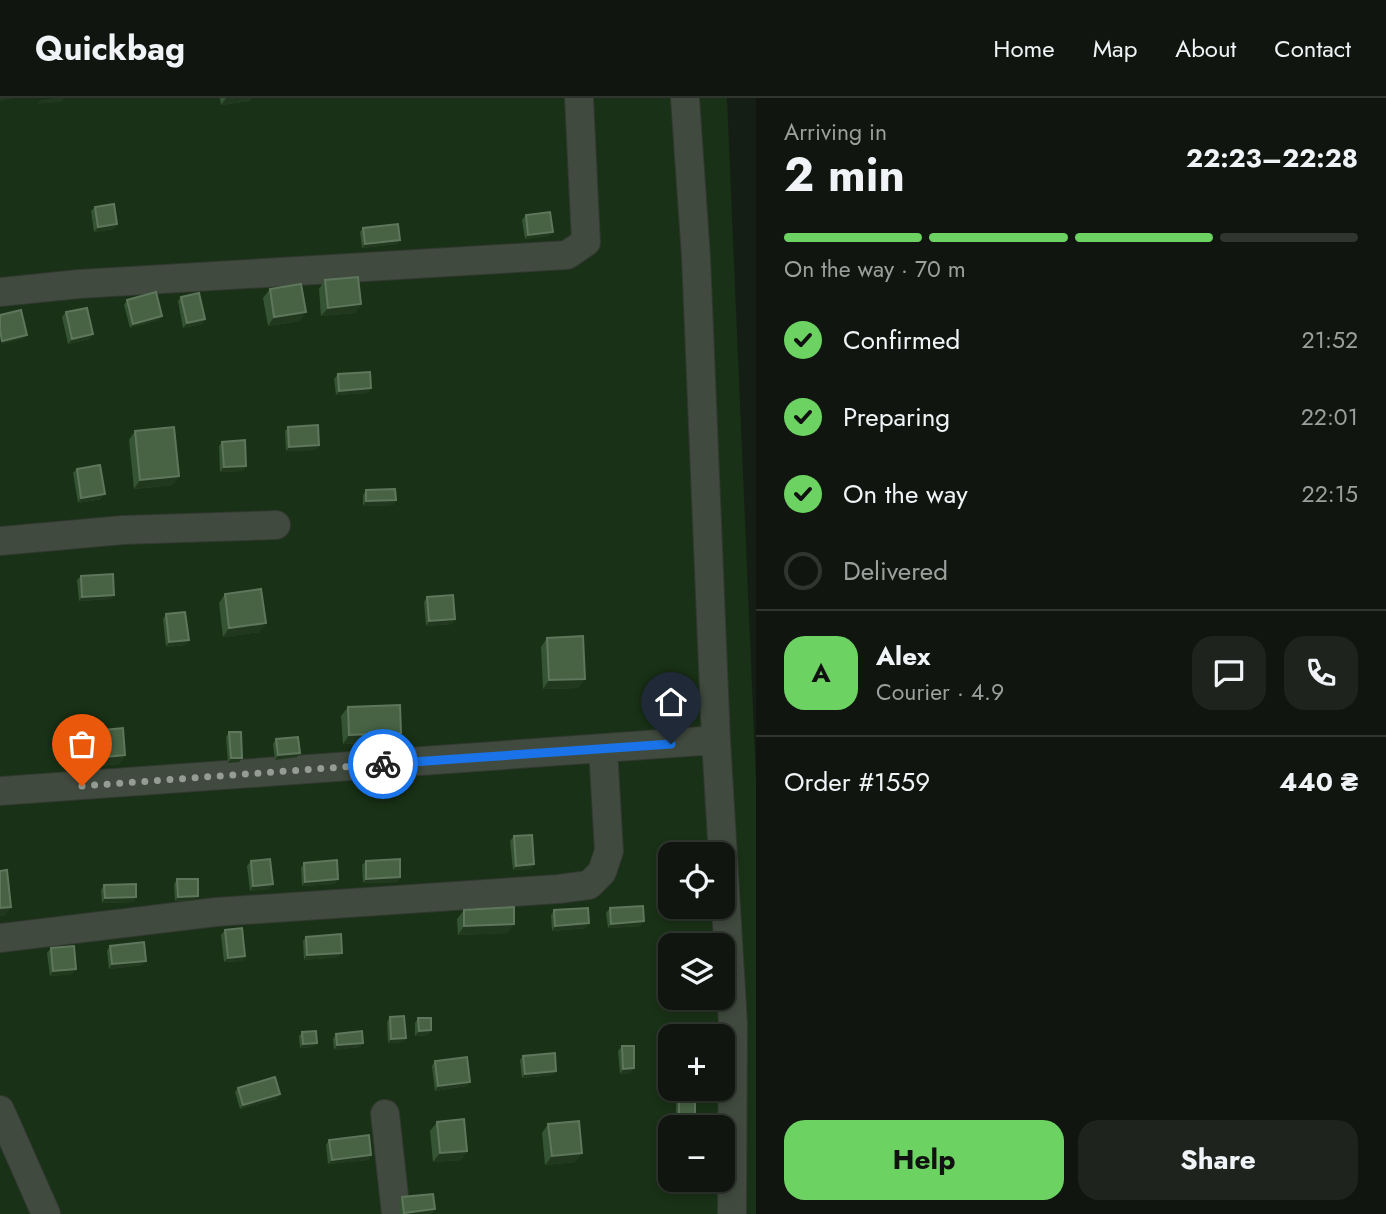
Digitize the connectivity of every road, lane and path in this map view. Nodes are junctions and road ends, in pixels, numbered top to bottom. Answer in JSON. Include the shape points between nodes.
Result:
{"nodes":[{"id":1,"x":579,"y":98,"type":"edge"},
{"id":2,"x":685,"y":98,"type":"edge"},
{"id":3,"x":0,"y":292,"type":"edge"},
{"id":4,"x":276,"y":525,"type":"dead end"},
{"id":5,"x":0,"y":541,"type":"edge"},
{"id":6,"x":716,"y":740,"type":"junction"},
{"id":7,"x":603,"y":749,"type":"junction"},
{"id":8,"x":0,"y":792,"type":"edge"},
{"id":9,"x":0,"y":938,"type":"edge"},
{"id":10,"x":0,"y":1110,"type":"edge"},
{"id":11,"x":385,"y":1114,"type":"dead end"},
{"id":12,"x":46,"y":1214,"type":"edge"},
{"id":13,"x":396,"y":1214,"type":"edge"},
{"id":14,"x":732,"y":1214,"type":"edge"}],
"edges":[{"from":1,"to":3,"type":"street","via":[[586,242],[567,255]]},
{"from":2,"to":6,"type":"street"},
{"from":4,"to":5,"type":"street","via":[[123,530]]},
{"from":6,"to":7,"type":"street"},
{"from":6,"to":14,"type":"street","via":[[733,1024]]},
{"from":7,"to":8,"type":"street"},
{"from":7,"to":9,"type":"street","via":[[609,851],[602,872],[589,885],[216,912]]},
{"from":10,"to":12,"type":"street"},
{"from":11,"to":13,"type":"street"}]}
